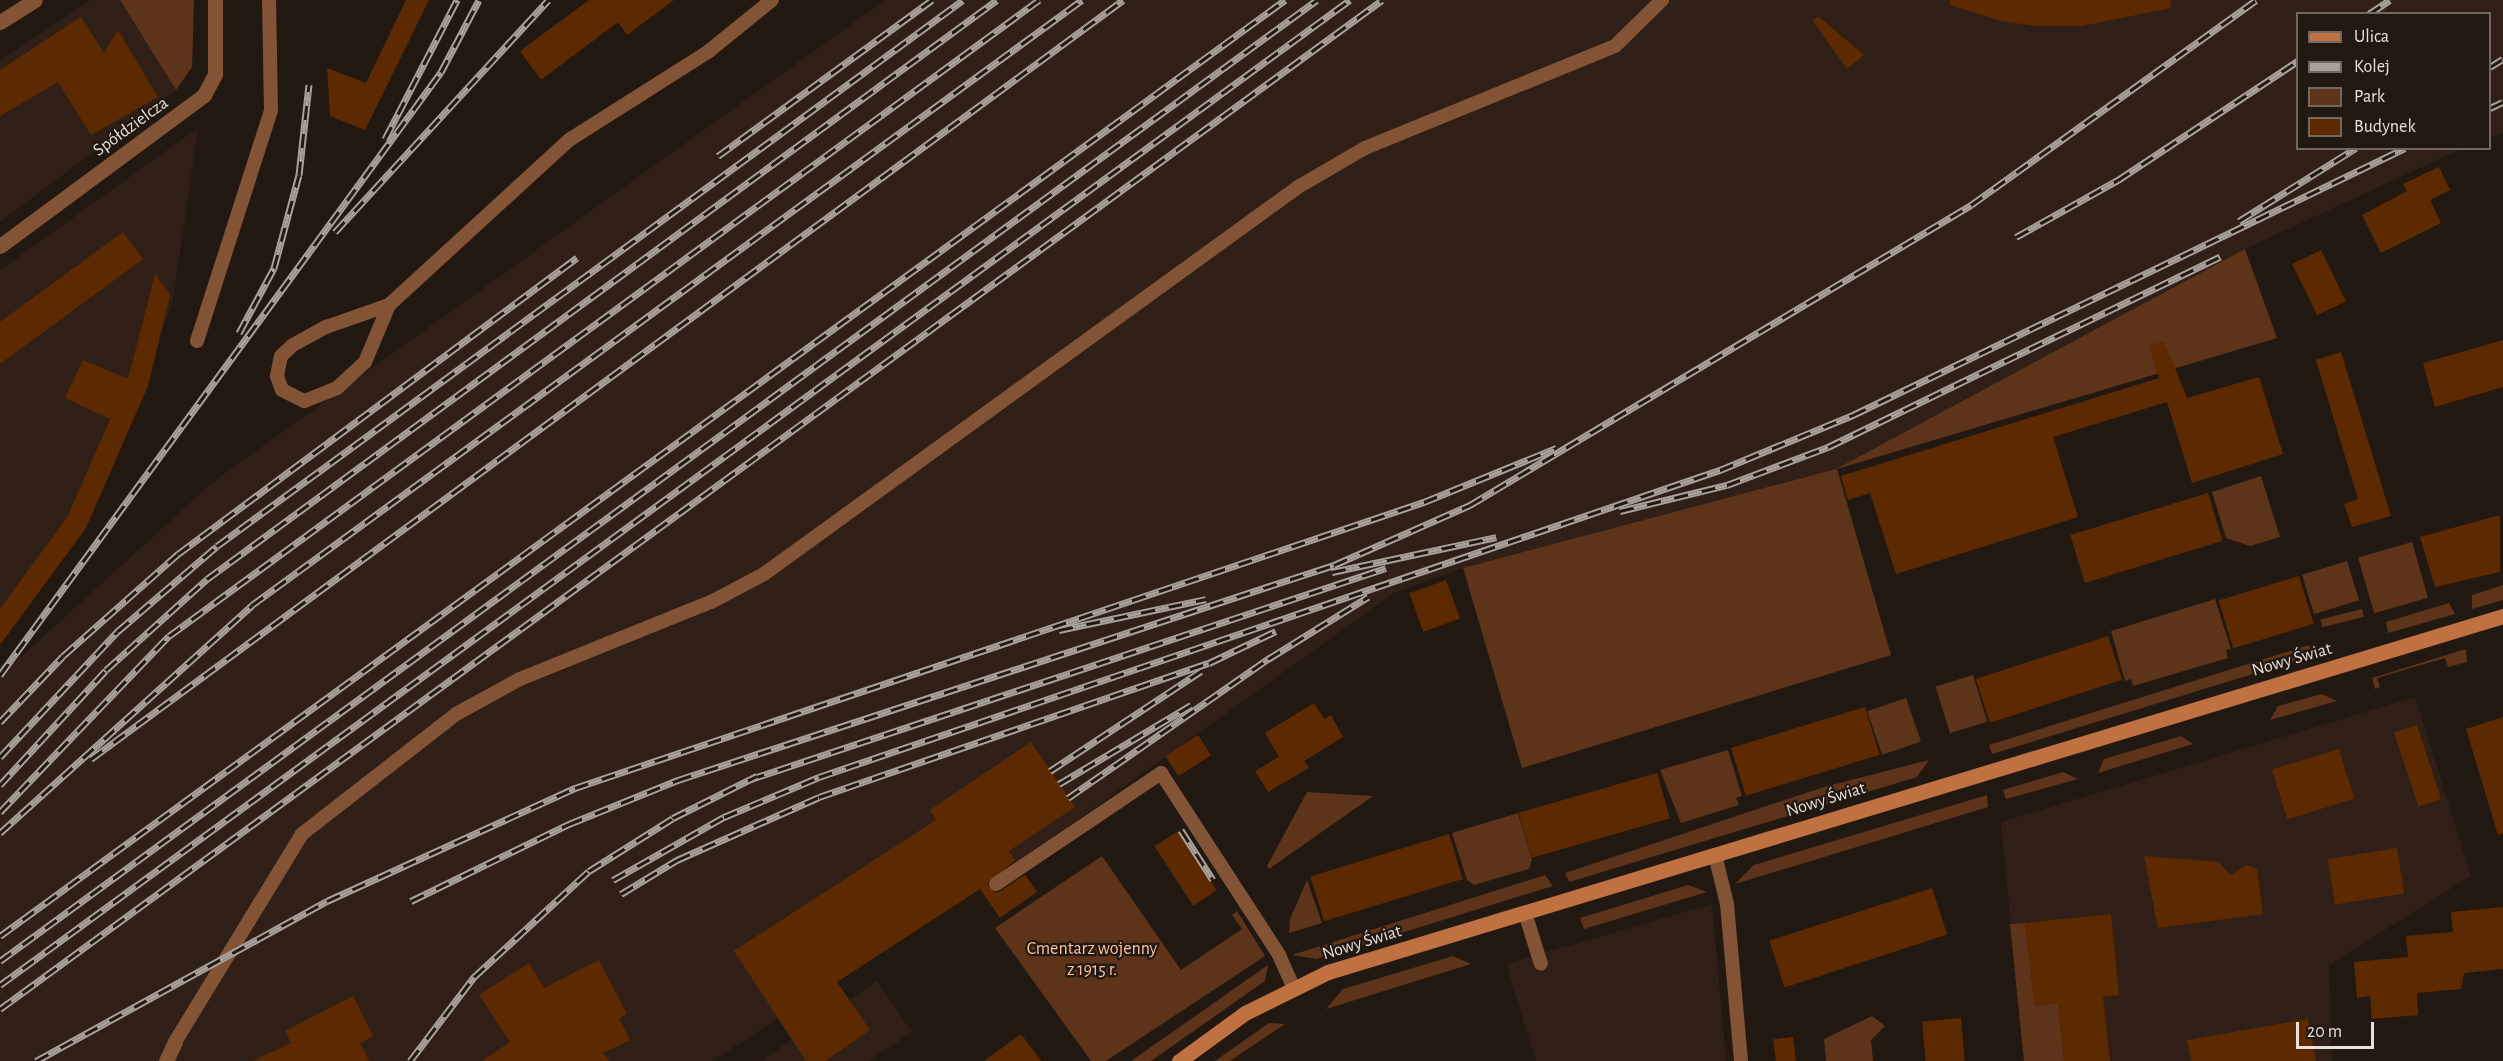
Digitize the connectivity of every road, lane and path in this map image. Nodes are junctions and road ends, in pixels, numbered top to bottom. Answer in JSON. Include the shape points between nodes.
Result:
{"nodes":[{"id":1,"x":35,"y":0,"type":"edge"},
{"id":2,"x":215,"y":0,"type":"edge"},
{"id":3,"x":269,"y":0,"type":"edge"},
{"id":4,"x":772,"y":0,"type":"edge"},
{"id":5,"x":1662,"y":0,"type":"edge"},
{"id":6,"x":0,"y":22,"type":"edge"},
{"id":7,"x":0,"y":246,"type":"edge"},
{"id":8,"x":389,"y":305,"type":"junction"},
{"id":9,"x":197,"y":341,"type":"dead end"},
{"id":10,"x":2503,"y":616,"type":"edge"},
{"id":11,"x":1715,"y":855,"type":"junction"},
{"id":12,"x":996,"y":884,"type":"dead end"},
{"id":13,"x":1525,"y":913,"type":"junction"},
{"id":14,"x":1541,"y":963,"type":"dead end"},
{"id":15,"x":1293,"y":987,"type":"junction"},
{"id":16,"x":175,"y":1042,"type":"joint"},
{"id":17,"x":166,"y":1061,"type":"edge"},
{"id":18,"x":1179,"y":1061,"type":"edge"},
{"id":19,"x":1741,"y":1061,"type":"edge"}],
"edges":[{"from":1,"to":6,"type":"street"},
{"from":2,"to":7,"type":"street","name":"Spółdzielcza","via":[[214,74],[204,95]]},
{"from":3,"to":9,"type":"lane","via":[[271,111]]},
{"from":4,"to":8,"type":"lane","via":[[709,51],[569,140]]},
{"from":5,"to":16,"type":"lane","via":[[1615,46],[1365,148],[1298,187],[764,574],[711,602],[520,679],[456,714],[302,834]]},
{"from":8,"to":8,"type":"lane","via":[[326,327],[293,345],[281,356],[277,376],[282,390],[304,400],[337,388],[365,362]]},
{"from":10,"to":11,"type":"street","name":"Nowy Świat"},
{"from":11,"to":13,"type":"street","name":"Nowy Świat"},
{"from":11,"to":19,"type":"lane","via":[[1727,904]]},
{"from":12,"to":15,"type":"lane","via":[[1161,773],[1279,955]]},
{"from":13,"to":14,"type":"lane"},
{"from":13,"to":15,"type":"street","name":"Nowy Świat"},
{"from":15,"to":18,"type":"street","name":"Nowy Świat"},
{"from":16,"to":17,"type":"street"}]}
